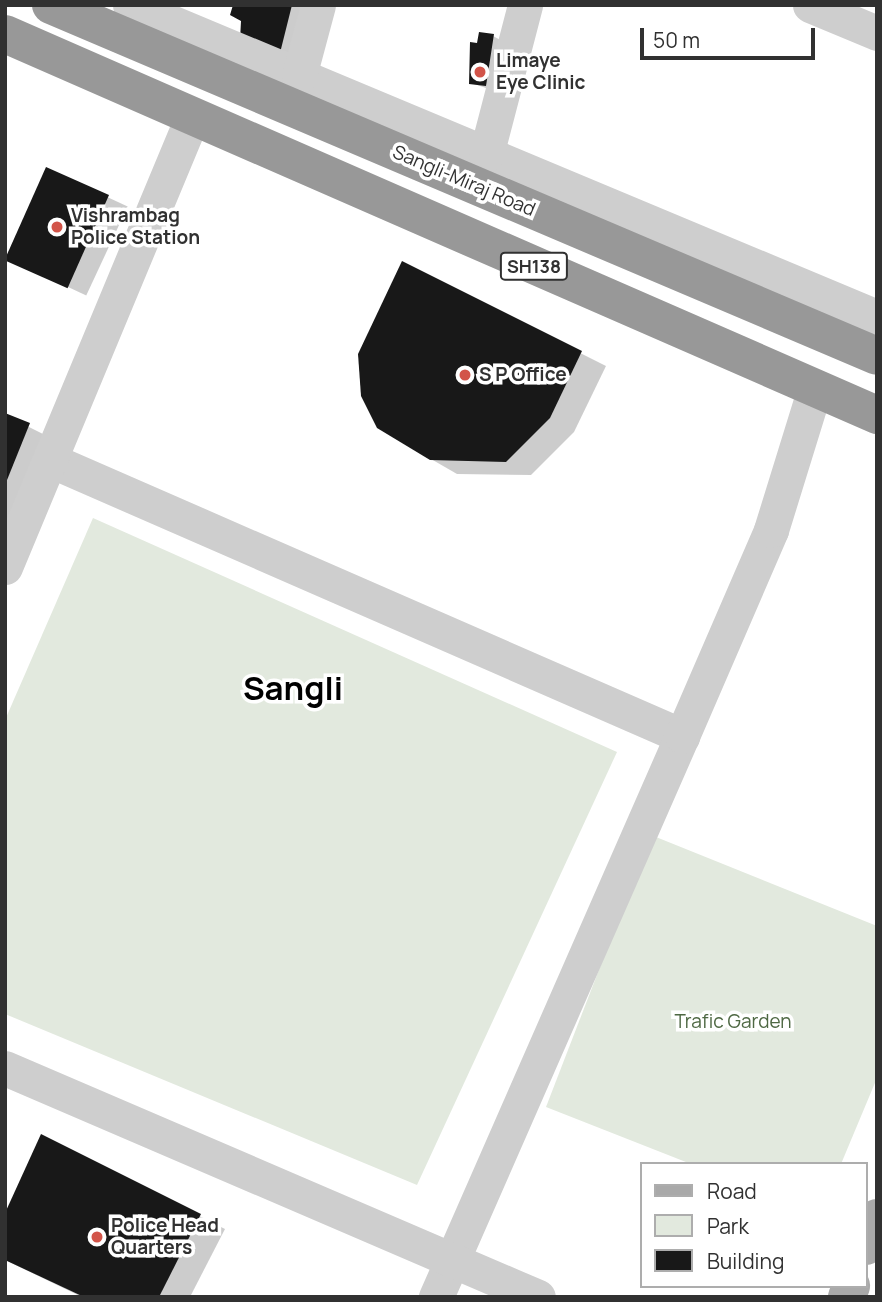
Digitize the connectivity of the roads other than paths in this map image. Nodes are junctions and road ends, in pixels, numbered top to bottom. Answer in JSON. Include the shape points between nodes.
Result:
{"nodes":[{"id":1,"x":51,"y":5,"type":"edge"},
{"id":2,"x":131,"y":5,"type":"edge"},
{"id":3,"x":318,"y":5,"type":"edge"},
{"id":4,"x":525,"y":5,"type":"edge"},
{"id":5,"x":810,"y":5,"type":"edge"},
{"id":6,"x":877,"y":33,"type":"edge"},
{"id":7,"x":5,"y":34,"type":"edge"},
{"id":8,"x":299,"y":76,"type":"junction"},
{"id":9,"x":192,"y":117,"type":"junction"},
{"id":10,"x":486,"y":155,"type":"junction"},
{"id":11,"x":877,"y":317,"type":"edge"},
{"id":12,"x":877,"y":356,"type":"edge"},
{"id":13,"x":815,"y":388,"type":"junction"},
{"id":14,"x":877,"y":415,"type":"edge"},
{"id":15,"x":50,"y":460,"type":"junction"},
{"id":16,"x":5,"y":567,"type":"edge"},
{"id":17,"x":682,"y":736,"type":"junction"},
{"id":18,"x":5,"y":1068,"type":"edge"},
{"id":19,"x":877,"y":1218,"type":"edge"},
{"id":20,"x":868,"y":1241,"type":"edge"},
{"id":21,"x":453,"y":1261,"type":"junction"},
{"id":22,"x":436,"y":1297,"type":"edge"},
{"id":23,"x":538,"y":1297,"type":"edge"}],
"edges":[{"from":1,"to":12,"type":"highway","name":"Sangli-Miraj Road"},
{"from":2,"to":8,"type":"street"},
{"from":3,"to":8,"type":"street"},
{"from":4,"to":10,"type":"street"},
{"from":5,"to":6,"type":"street"},
{"from":7,"to":9,"type":"highway"},
{"from":8,"to":10,"type":"street"},
{"from":9,"to":13,"type":"highway","number":"SH138"},
{"from":9,"to":15,"type":"street"},
{"from":10,"to":11,"type":"street"},
{"from":13,"to":14,"type":"highway","number":"SH138"},
{"from":13,"to":17,"type":"street","via":[[772,530]]},
{"from":15,"to":16,"type":"street"},
{"from":15,"to":17,"type":"street"},
{"from":17,"to":21,"type":"street"},
{"from":18,"to":21,"type":"street"},
{"from":19,"to":20,"type":"main road"},
{"from":21,"to":22,"type":"street"},
{"from":21,"to":23,"type":"street"}]}
